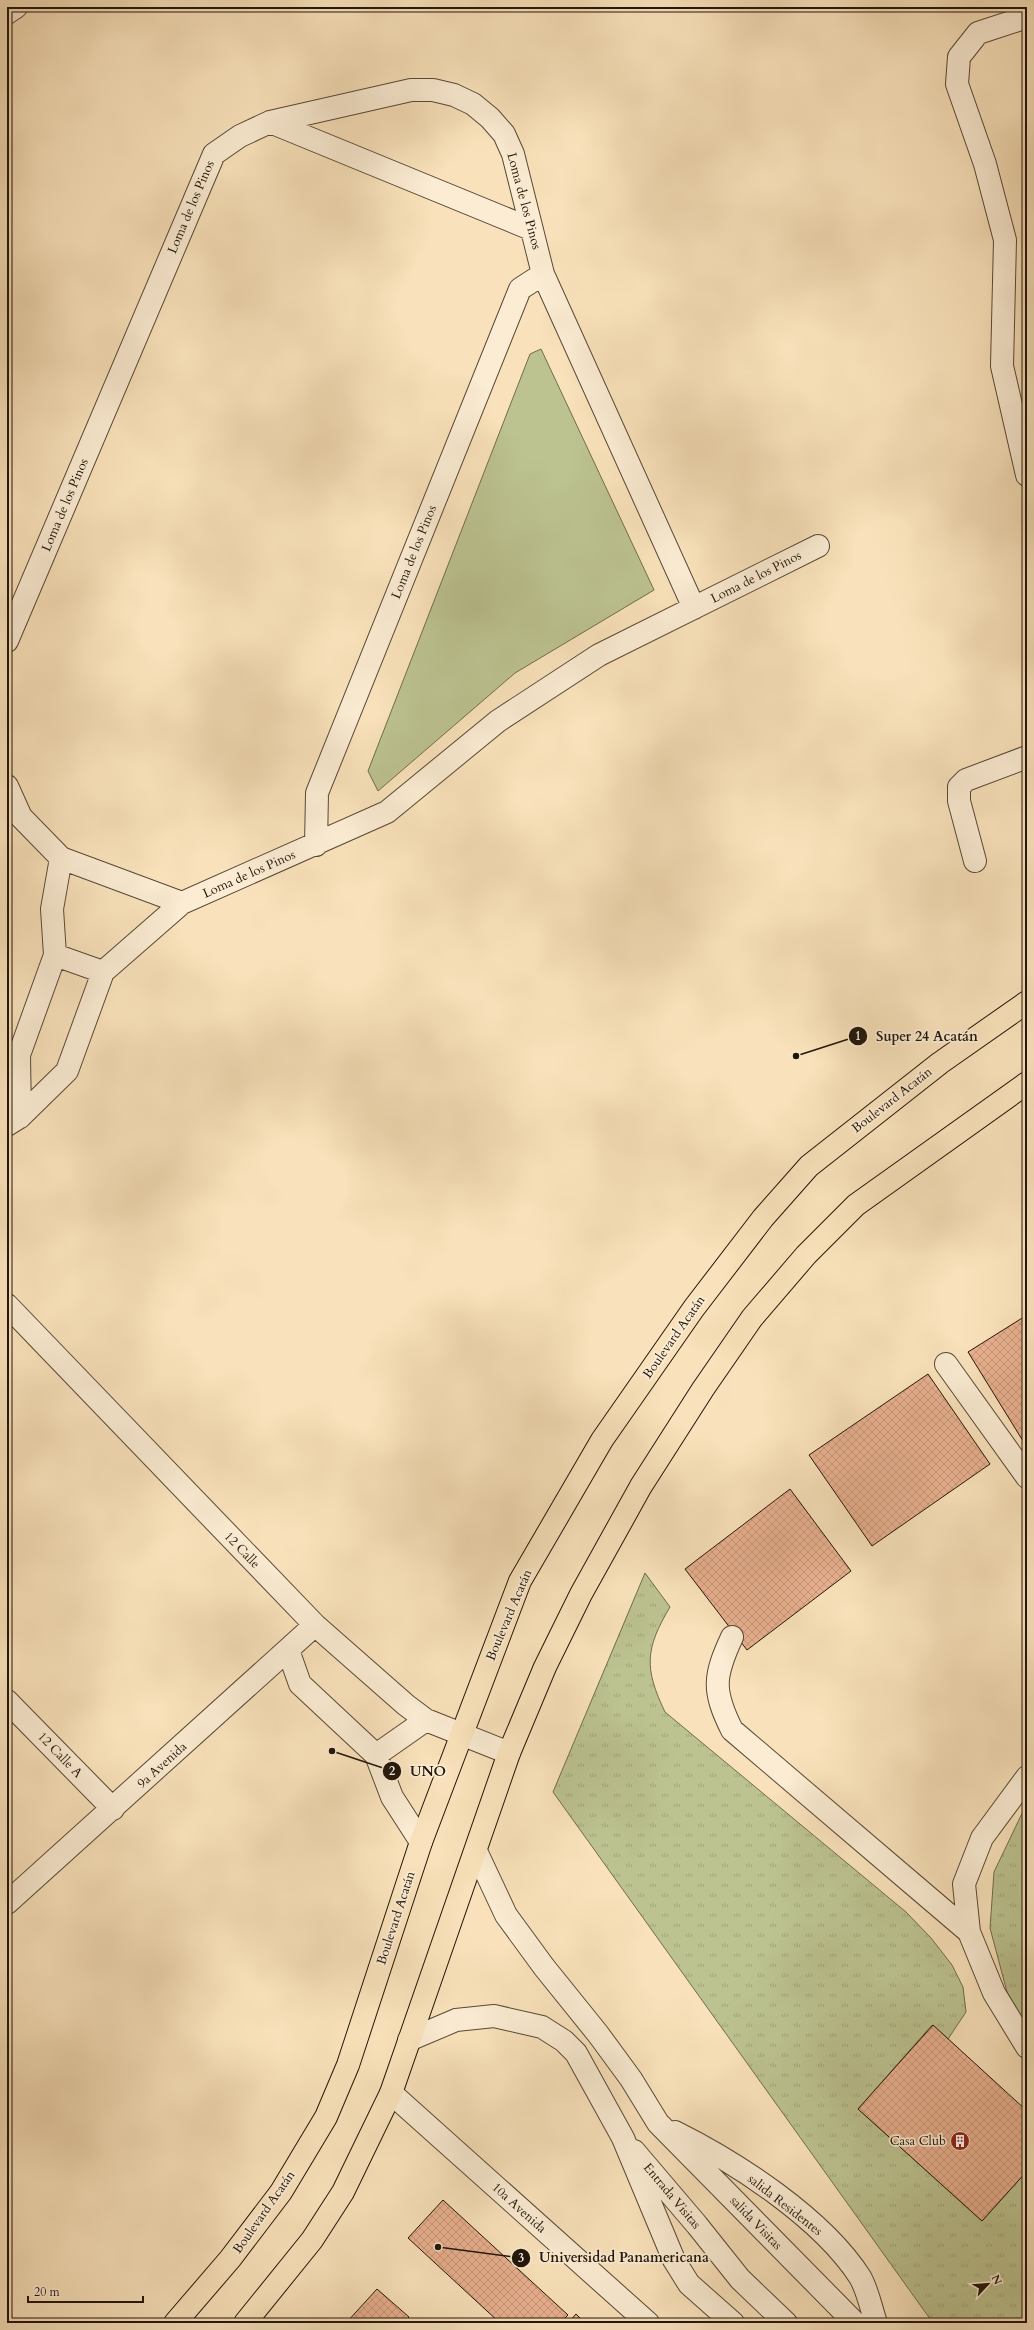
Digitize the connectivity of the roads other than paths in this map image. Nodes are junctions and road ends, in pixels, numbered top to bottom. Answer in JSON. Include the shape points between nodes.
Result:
{"nodes":[{"id":1,"x":16,"y":7,"type":"edge"},
{"id":2,"x":7,"y":13,"type":"edge"},
{"id":3,"x":1027,"y":17,"type":"edge"},
{"id":4,"x":270,"y":122,"type":"junction"},
{"id":5,"x":532,"y":229,"type":"junction"},
{"id":6,"x":543,"y":274,"type":"junction"},
{"id":7,"x":1027,"y":475,"type":"edge"},
{"id":8,"x":818,"y":546,"type":"dead end"},
{"id":9,"x":694,"y":608,"type":"junction"},
{"id":10,"x":7,"y":641,"type":"edge"},
{"id":11,"x":1027,"y":757,"type":"edge"},
{"id":12,"x":7,"y":786,"type":"edge"},
{"id":13,"x":316,"y":845,"type":"junction"},
{"id":14,"x":61,"y":858,"type":"junction"},
{"id":15,"x":975,"y":861,"type":"dead end"},
{"id":16,"x":182,"y":903,"type":"junction"},
{"id":17,"x":55,"y":955,"type":"junction"},
{"id":18,"x":103,"y":972,"type":"junction"},
{"id":19,"x":1027,"y":1002,"type":"edge"},
{"id":20,"x":1027,"y":1083,"type":"edge"},
{"id":21,"x":13,"y":1121,"type":"edge"},
{"id":22,"x":7,"y":1305,"type":"edge"},
{"id":23,"x":946,"y":1364,"type":"dead end"},
{"id":24,"x":1027,"y":1478,"type":"edge"},
{"id":25,"x":315,"y":1625,"type":"junction"},
{"id":26,"x":732,"y":1637,"type":"dead end"},
{"id":27,"x":288,"y":1650,"type":"junction"},
{"id":28,"x":7,"y":1701,"type":"edge"},
{"id":29,"x":426,"y":1720,"type":"junction"},
{"id":30,"x":461,"y":1734,"type":"junction"},
{"id":31,"x":509,"y":1753,"type":"junction"},
{"id":32,"x":376,"y":1755,"type":"junction"},
{"id":33,"x":1027,"y":1777,"type":"edge"},
{"id":34,"x":113,"y":1809,"type":"junction"},
{"id":35,"x":421,"y":1842,"type":"junction"},
{"id":36,"x":476,"y":1851,"type":"junction"},
{"id":37,"x":7,"y":1903,"type":"edge"},
{"id":38,"x":968,"y":1932,"type":"junction"},
{"id":39,"x":409,"y":2040,"type":"junction"},
{"id":40,"x":1027,"y":2047,"type":"edge"},
{"id":41,"x":391,"y":2092,"type":"junction"},
{"id":42,"x":658,"y":2123,"type":"junction"},
{"id":43,"x":623,"y":2138,"type":"junction"},
{"id":44,"x":175,"y":2323,"type":"edge"},
{"id":45,"x":245,"y":2323,"type":"edge"},
{"id":46,"x":648,"y":2323,"type":"edge"},
{"id":47,"x":733,"y":2323,"type":"edge"},
{"id":48,"x":786,"y":2323,"type":"edge"},
{"id":49,"x":855,"y":2323,"type":"edge"},
{"id":50,"x":876,"y":2323,"type":"edge"}],
"edges":[{"from":1,"to":2,"type":"street"},
{"from":3,"to":7,"type":"street","via":[[978,33],[959,57],[957,84],[984,164],[1005,240],[1002,366]]},
{"from":4,"to":5,"type":"street"},
{"from":4,"to":5,"type":"street","name":"Loma de los Pinos","via":[[411,90],[433,90],[454,95],[473,104],[504,134],[513,154]]},
{"from":4,"to":10,"type":"street","name":"Loma de los Pinos","via":[[240,136],[214,154]]},
{"from":5,"to":6,"type":"street","name":"Loma de los Pinos"},
{"from":6,"to":9,"type":"street","name":"Loma de los Pinos"},
{"from":6,"to":13,"type":"street","name":"Loma de los Pinos","via":[[520,289],[317,794]]},
{"from":8,"to":9,"type":"street","name":"Loma de los Pinos"},
{"from":9,"to":13,"type":"street","name":"Loma de los Pinos","via":[[599,655],[498,721],[387,812]]},
{"from":11,"to":15,"type":"street","via":[[966,780],[959,787],[959,801]]},
{"from":12,"to":14,"type":"street","via":[[21,817]]},
{"from":13,"to":16,"type":"street","name":"Loma de los Pinos"},
{"from":14,"to":16,"type":"street"},
{"from":14,"to":17,"type":"street","name":"Loma de los Pinos","via":[[52,909]]},
{"from":16,"to":18,"type":"street","name":"Loma de los Pinos"},
{"from":17,"to":18,"type":"street"},
{"from":17,"to":21,"type":"street","name":"Loma de los Pinos","via":[[19,1056]]},
{"from":18,"to":21,"type":"street","name":"Loma de los Pinos","via":[[67,1071]]},
{"from":19,"to":30,"type":"main road","name":"Boulevard Acatán","via":[[940,1063],[809,1166],[763,1218],[694,1308],[598,1447],[520,1581]]},
{"from":20,"to":31,"type":"main road","via":[[856,1206],[806,1255],[752,1318],[703,1388],[641,1486],[581,1594],[545,1667]]},
{"from":22,"to":25,"type":"street","name":"12 Calle"},
{"from":23,"to":24,"type":"street"},
{"from":25,"to":27,"type":"street","name":"9a Avenida"},
{"from":25,"to":29,"type":"street","name":"12 Calle"},
{"from":26,"to":38,"type":"street","via":[[720,1662],[717,1686],[721,1708],[732,1730]]},
{"from":27,"to":32,"type":"street","via":[[300,1684]]},
{"from":27,"to":34,"type":"street","name":"9a Avenida"},
{"from":28,"to":34,"type":"street","name":"12 Calle A"},
{"from":29,"to":30,"type":"street","name":"12 Calle"},
{"from":29,"to":32,"type":"street"},
{"from":30,"to":31,"type":"street","name":"12 Calle"},
{"from":30,"to":35,"type":"main road","name":"Boulevard Acatán"},
{"from":31,"to":36,"type":"main road"},
{"from":32,"to":35,"type":"street","via":[[392,1797]]},
{"from":33,"to":38,"type":"street","via":[[982,1838],[964,1884]]},
{"from":34,"to":37,"type":"street","name":"9a Avenida"},
{"from":35,"to":44,"type":"main road","name":"Boulevard Acatán","via":[[348,2065],[326,2117],[281,2192],[230,2259]]},
{"from":36,"to":39,"type":"main road"},
{"from":36,"to":42,"type":"street","name":"salida Visitas","via":[[506,1915],[603,2040]]},
{"from":38,"to":40,"type":"street","via":[[994,1993]]},
{"from":39,"to":41,"type":"main road"},
{"from":39,"to":43,"type":"street","via":[[456,2020],[494,2016],[542,2028],[564,2041],[576,2053]]},
{"from":41,"to":45,"type":"main road","via":[[343,2192],[312,2240]]},
{"from":41,"to":46,"type":"street","name":"10a Avenida"},
{"from":42,"to":49,"type":"street","name":"salida Visitas"},
{"from":42,"to":50,"type":"street","name":"salida Residentes","via":[[714,2151],[800,2214],[830,2241],[860,2278]]},
{"from":43,"to":47,"type":"street","via":[[674,2260],[689,2284]]},
{"from":43,"to":48,"type":"street","name":"Entrada Visitas","via":[[740,2279]]}]}
